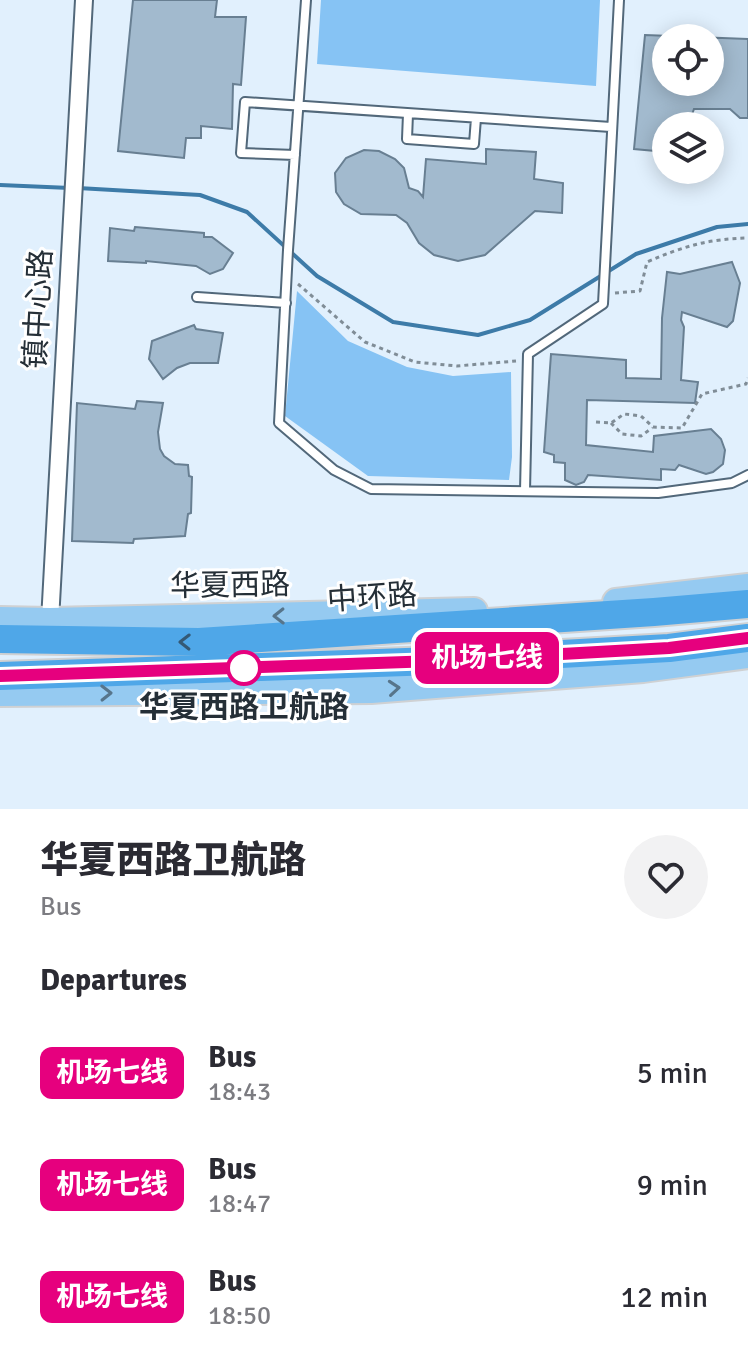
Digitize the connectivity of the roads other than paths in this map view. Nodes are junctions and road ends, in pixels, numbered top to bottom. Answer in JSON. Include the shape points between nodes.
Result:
{"nodes":[{"id":1,"x":84,"y":0,"type":"edge"},
{"id":2,"x":306,"y":0,"type":"edge"},
{"id":3,"x":619,"y":0,"type":"edge"},
{"id":4,"x":298,"y":106,"type":"junction"},
{"id":5,"x":408,"y":114,"type":"junction"},
{"id":6,"x":476,"y":118,"type":"junction"},
{"id":7,"x":611,"y":127,"type":"junction"},
{"id":8,"x":295,"y":155,"type":"junction"},
{"id":9,"x":197,"y":297,"type":"dead end"},
{"id":10,"x":286,"y":303,"type":"junction"},
{"id":11,"x":748,"y":475,"type":"edge"},
{"id":12,"x":525,"y":491,"type":"junction"},
{"id":13,"x":748,"y":587,"type":"edge"},
{"id":14,"x":748,"y":604,"type":"edge"},
{"id":15,"x":0,"y":620,"type":"edge"},
{"id":16,"x":50,"y":621,"type":"junction"},
{"id":17,"x":748,"y":638,"type":"edge"},
{"id":18,"x":0,"y":639,"type":"edge"},
{"id":19,"x":748,"y":655,"type":"edge"},
{"id":20,"x":0,"y":676,"type":"edge"},
{"id":21,"x":0,"y":693,"type":"edge"}],
"edges":[{"from":1,"to":16,"type":"street","name":"镇中心路"},
{"from":2,"to":4,"type":"lane"},
{"from":3,"to":7,"type":"lane"},
{"from":4,"to":5,"type":"lane"},
{"from":4,"to":8,"type":"lane"},
{"from":4,"to":8,"type":"lane","via":[[245,102],[241,153]]},
{"from":5,"to":6,"type":"lane"},
{"from":5,"to":6,"type":"lane","via":[[407,139],[474,144]]},
{"from":6,"to":7,"type":"lane"},
{"from":7,"to":12,"type":"lane","via":[[603,304],[528,354]]},
{"from":8,"to":10,"type":"lane"},
{"from":9,"to":10,"type":"lane"},
{"from":10,"to":12,"type":"lane","via":[[279,423],[334,470],[371,489]]},
{"from":11,"to":12,"type":"lane","via":[[732,483],[658,493]]},
{"from":13,"to":16,"type":"main road","name":"华夏西路","one_way":true,"via":[[553,609]]},
{"from":14,"to":18,"type":"highway","name":"中环路","one_way":true,"via":[[199,642]]},
{"from":15,"to":16,"type":"main road","name":"华夏西路"},
{"from":17,"to":20,"type":"highway","via":[[669,648],[435,661]]},
{"from":21,"to":19,"type":"main road","one_way":true,"via":[[371,690],[643,669]]}]}
